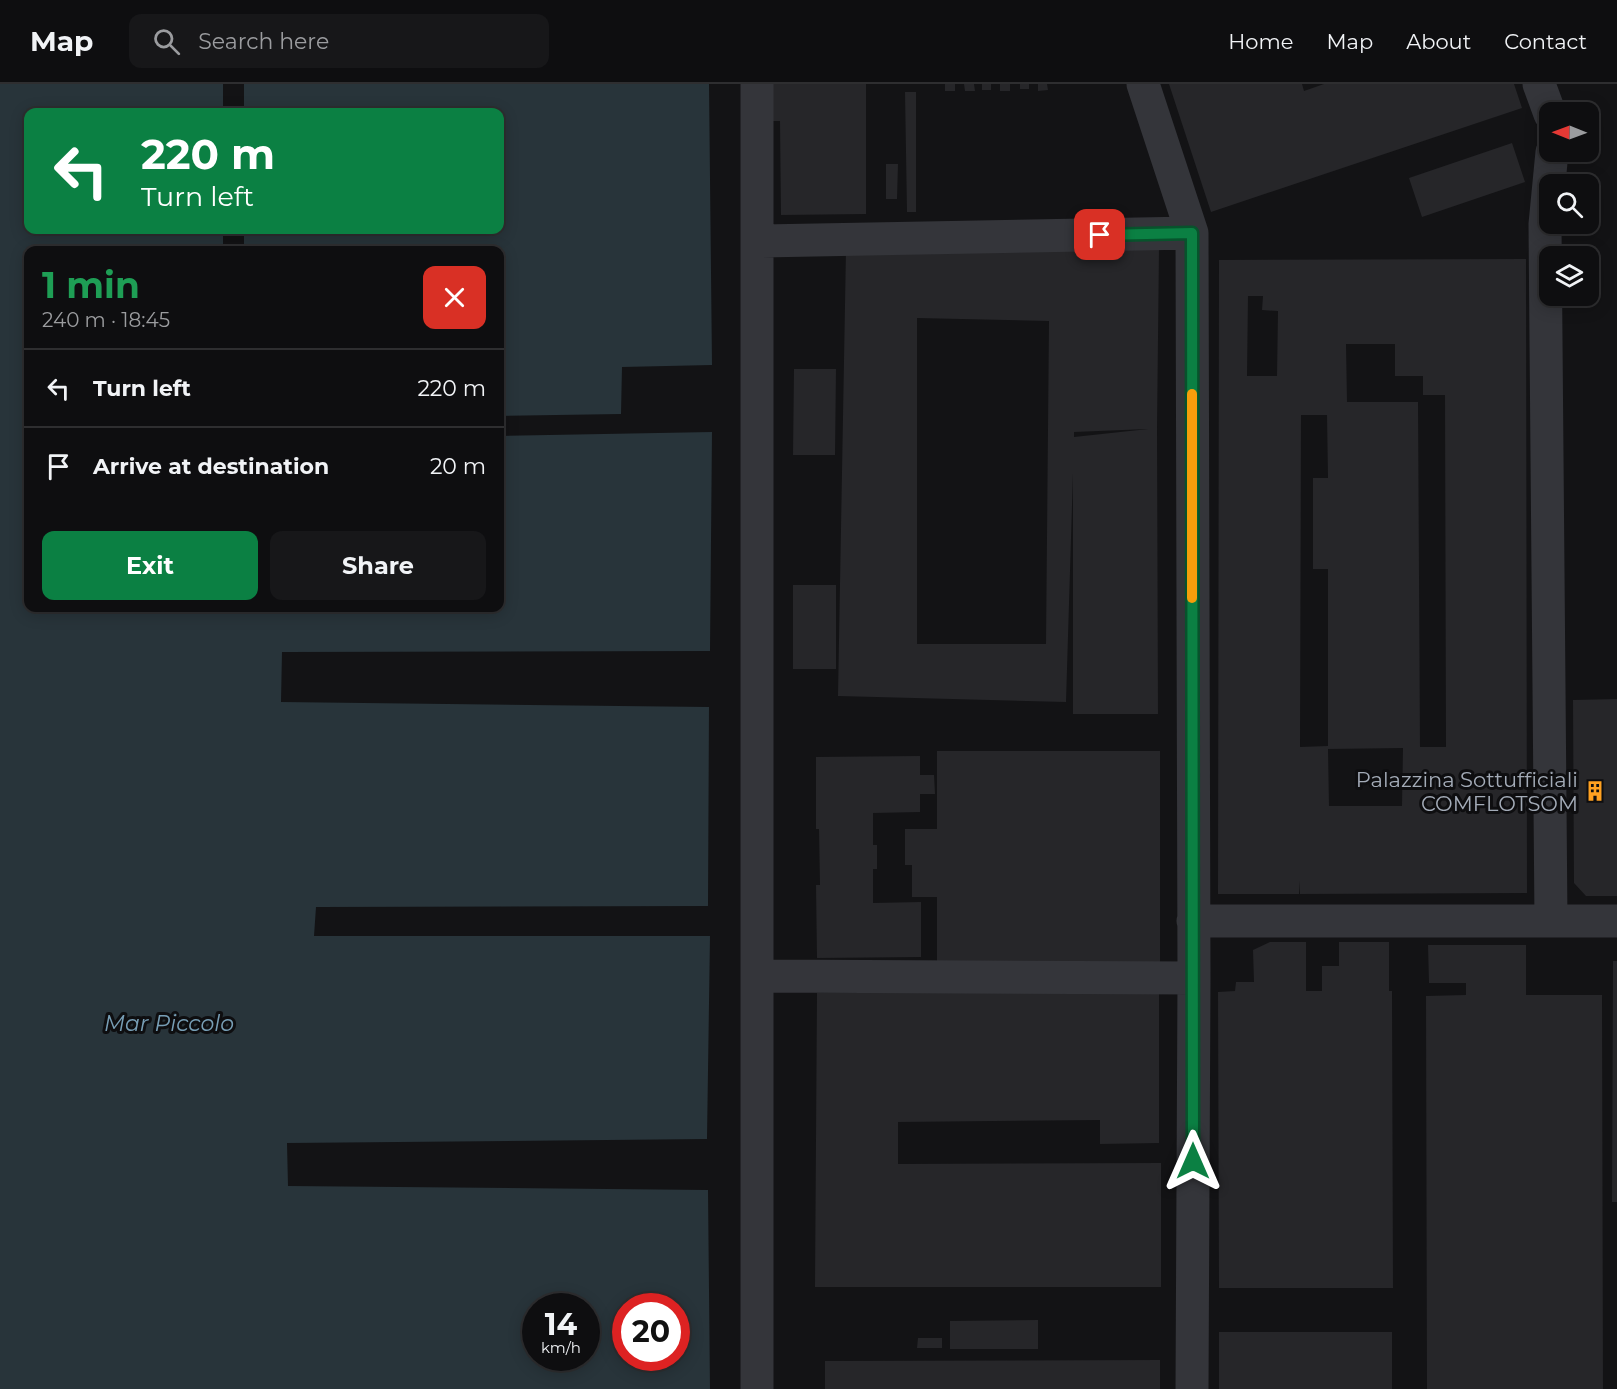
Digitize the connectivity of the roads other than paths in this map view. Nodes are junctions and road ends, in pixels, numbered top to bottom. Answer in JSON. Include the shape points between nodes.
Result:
{"nodes":[{"id":1,"x":757,"y":84,"type":"edge"},
{"id":2,"x":1143,"y":84,"type":"edge"},
{"id":3,"x":1539,"y":84,"type":"edge"},
{"id":4,"x":1546,"y":102,"type":"edge"},
{"id":5,"x":1551,"y":162,"type":"edge"},
{"id":6,"x":1192,"y":233,"type":"junction"},
{"id":7,"x":757,"y":241,"type":"junction"},
{"id":8,"x":1193,"y":921,"type":"junction"},
{"id":9,"x":1551,"y":921,"type":"junction"},
{"id":10,"x":1617,"y":921,"type":"edge"},
{"id":11,"x":757,"y":976,"type":"junction"},
{"id":12,"x":1194,"y":978,"type":"junction"},
{"id":13,"x":757,"y":1389,"type":"edge"},
{"id":14,"x":1192,"y":1389,"type":"edge"}],
"edges":[{"from":1,"to":7,"type":"street"},
{"from":2,"to":6,"type":"street"},
{"from":3,"to":4,"type":"street"},
{"from":5,"to":9,"type":"street","via":[[1545,224]]},
{"from":6,"to":7,"type":"street"},
{"from":6,"to":8,"type":"street"},
{"from":7,"to":11,"type":"street"},
{"from":8,"to":9,"type":"street"},
{"from":8,"to":12,"type":"street"},
{"from":9,"to":10,"type":"street"},
{"from":11,"to":12,"type":"street"},
{"from":11,"to":13,"type":"street"},
{"from":12,"to":14,"type":"street"}]}
